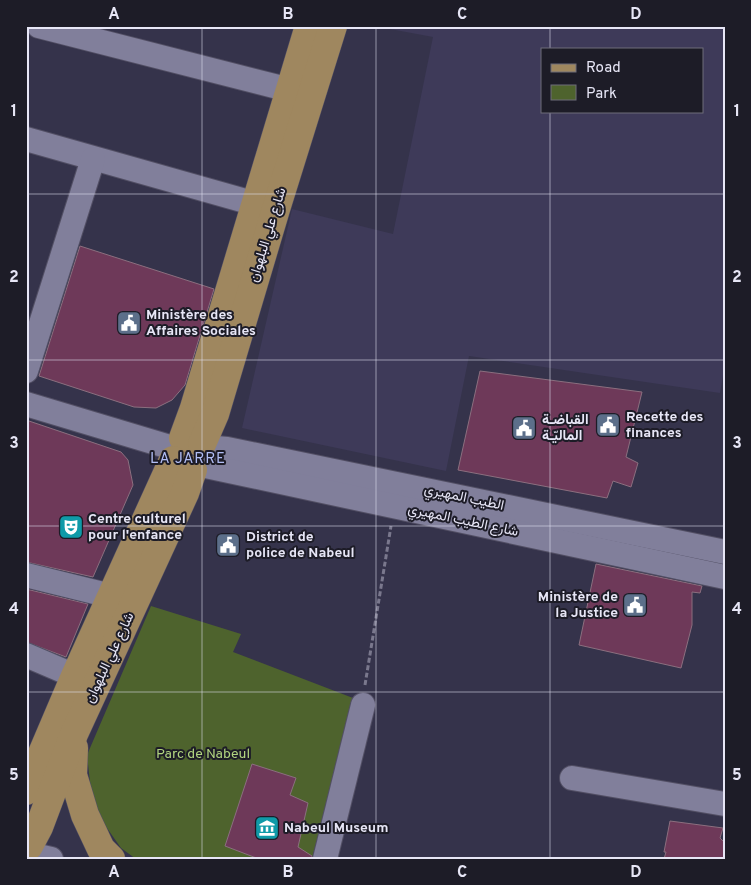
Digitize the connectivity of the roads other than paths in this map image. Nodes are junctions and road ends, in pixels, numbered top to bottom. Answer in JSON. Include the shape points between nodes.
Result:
{"nodes":[{"id":1,"x":39,"y":26,"type":"edge"},
{"id":2,"x":309,"y":26,"type":"edge"},
{"id":3,"x":333,"y":26,"type":"edge"},
{"id":4,"x":290,"y":90,"type":"junction"},
{"id":5,"x":26,"y":139,"type":"edge"},
{"id":6,"x":93,"y":159,"type":"junction"},
{"id":7,"x":265,"y":206,"type":"junction"},
{"id":8,"x":26,"y":371,"type":"edge"},
{"id":9,"x":26,"y":404,"type":"edge"},
{"id":10,"x":190,"y":453,"type":"junction"},
{"id":11,"x":725,"y":552,"type":"edge"},
{"id":12,"x":26,"y":575,"type":"edge"},
{"id":13,"x":725,"y":577,"type":"edge"},
{"id":14,"x":111,"y":596,"type":"junction"},
{"id":15,"x":26,"y":655,"type":"edge"},
{"id":16,"x":75,"y":676,"type":"junction"},
{"id":17,"x":363,"y":706,"type":"road end"},
{"id":18,"x":74,"y":734,"type":"junction"},
{"id":19,"x":572,"y":778,"type":"dead end"},
{"id":20,"x":26,"y":791,"type":"edge"},
{"id":21,"x":725,"y":804,"type":"edge"},
{"id":22,"x":36,"y":853,"type":"edge"},
{"id":23,"x":111,"y":859,"type":"edge"},
{"id":24,"x":324,"y":859,"type":"edge"}],
"edges":[{"from":1,"to":4,"type":"street"},
{"from":2,"to":4,"type":"main road","name":"شارع علي البلهوان"},
{"from":3,"to":7,"type":"main road","name":"شارع علي البلهوان"},
{"from":4,"to":7,"type":"main road","name":"شارع علي البلهوان"},
{"from":5,"to":6,"type":"street"},
{"from":6,"to":7,"type":"street"},
{"from":6,"to":8,"type":"street"},
{"from":7,"to":10,"type":"main road","name":"شارع علي البلهوان","via":[[194,408]]},
{"from":9,"to":10,"type":"street"},
{"from":10,"to":11,"type":"street","name":"الطيب المهيري","via":[[227,449]]},
{"from":10,"to":13,"type":"street","name":"شارع الطيب المهيري","via":[[222,468]]},
{"from":10,"to":14,"type":"main road","name":"شارع علي البلهوان"},
{"from":10,"to":18,"type":"main road","name":"شارع علي البلهوان","via":[[185,493]]},
{"from":12,"to":14,"type":"street"},
{"from":14,"to":16,"type":"main road","name":"شارع علي البلهوان"},
{"from":15,"to":16,"type":"street"},
{"from":16,"to":20,"type":"main road","name":"شارع علي البلهوان"},
{"from":17,"to":24,"type":"street"},
{"from":18,"to":22,"type":"main road","name":"شارع علي البلهوان","via":[[39,827]]},
{"from":18,"to":23,"type":"main road","via":[[73,775],[85,815],[101,849]]},
{"from":19,"to":21,"type":"street"}]}
